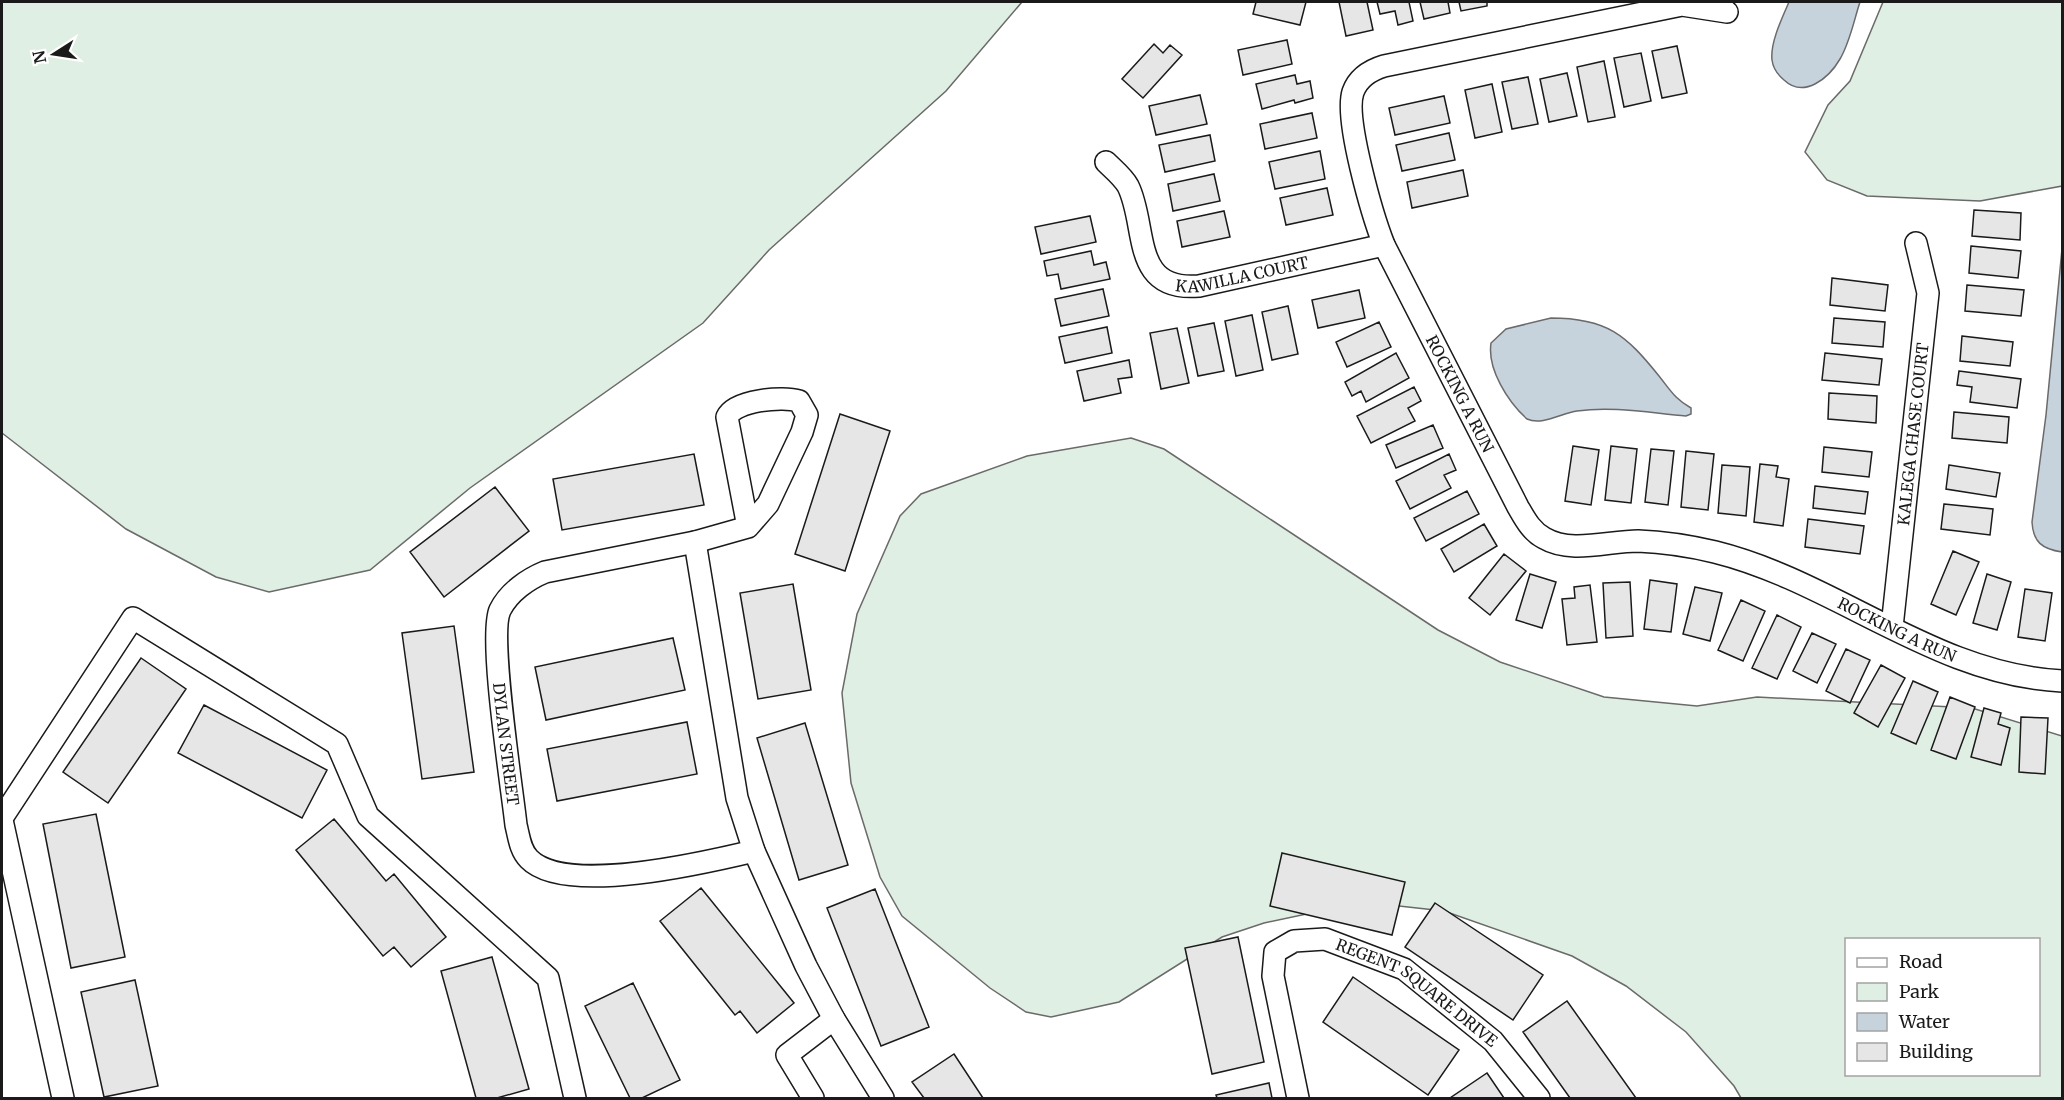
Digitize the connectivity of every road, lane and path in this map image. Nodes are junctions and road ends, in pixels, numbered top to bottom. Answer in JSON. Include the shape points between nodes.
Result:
{"nodes":[{"id":1,"x":1727,"y":12,"type":"dead end"},
{"id":2,"x":1106,"y":162,"type":"dead end"},
{"id":3,"x":1916,"y":243,"type":"dead end"},
{"id":4,"x":1384,"y":245,"type":"junction"},
{"id":5,"x":748,"y":527,"type":"junction"},
{"id":6,"x":695,"y":542,"type":"junction"},
{"id":7,"x":1892,"y":627,"type":"junction"},
{"id":8,"x":2062,"y":681,"type":"edge"},
{"id":9,"x":2,"y":819,"type":"edge"},
{"id":10,"x":754,"y":851,"type":"junction"},
{"id":11,"x":834,"y":1019,"type":"junction"},
{"id":12,"x":63,"y":1098,"type":"edge"},
{"id":13,"x":575,"y":1098,"type":"edge"},
{"id":14,"x":813,"y":1098,"type":"edge"},
{"id":15,"x":883,"y":1098,"type":"edge"},
{"id":16,"x":1298,"y":1098,"type":"edge"},
{"id":17,"x":1539,"y":1098,"type":"edge"}],
"edges":[{"from":1,"to":4,"type":"street","name":"ROCKING A RUN","via":[[1682,5],[1370,72],[1355,88],[1351,110]]},
{"from":2,"to":4,"type":"street","name":"KAWILLA COURT","via":[[1128,187],[1151,267],[1180,286],[1199,286]]},
{"from":3,"to":7,"type":"street","name":"KALEGA CHASE COURT","via":[[1928,293]]},
{"from":4,"to":7,"type":"street","name":"ROCKING A RUN","via":[[1518,507],[1536,533],[1570,545],[1653,542],[1733,557],[1782,575]]},
{"from":5,"to":5,"type":"street","via":[[768,504],[802,432],[807,415],[799,401],[783,398],[730,411]]},
{"from":5,"to":6,"type":"street","name":"DYLAN STREET"},
{"from":6,"to":10,"type":"street","via":[[737,798]]},
{"from":6,"to":10,"type":"street","name":"DYLAN STREET","via":[[545,572],[529,579],[500,610],[496,645],[516,825],[521,846],[534,863],[549,870],[595,876],[619,876]]},
{"from":7,"to":8,"type":"street","name":"ROCKING A RUN","via":[[1944,654],[1985,669]]},
{"from":9,"to":12,"type":"street"},
{"from":9,"to":13,"type":"street","via":[[133,618],[337,744],[368,816],[548,978]]},
{"from":10,"to":11,"type":"street"},
{"from":11,"to":14,"type":"street","via":[[787,1055]]},
{"from":11,"to":15,"type":"street"},
{"from":16,"to":17,"type":"street","name":"REGENT SQUARE DRIVE","via":[[1273,976],[1275,952],[1294,941],[1325,939],[1404,969],[1493,1041]]}]}
